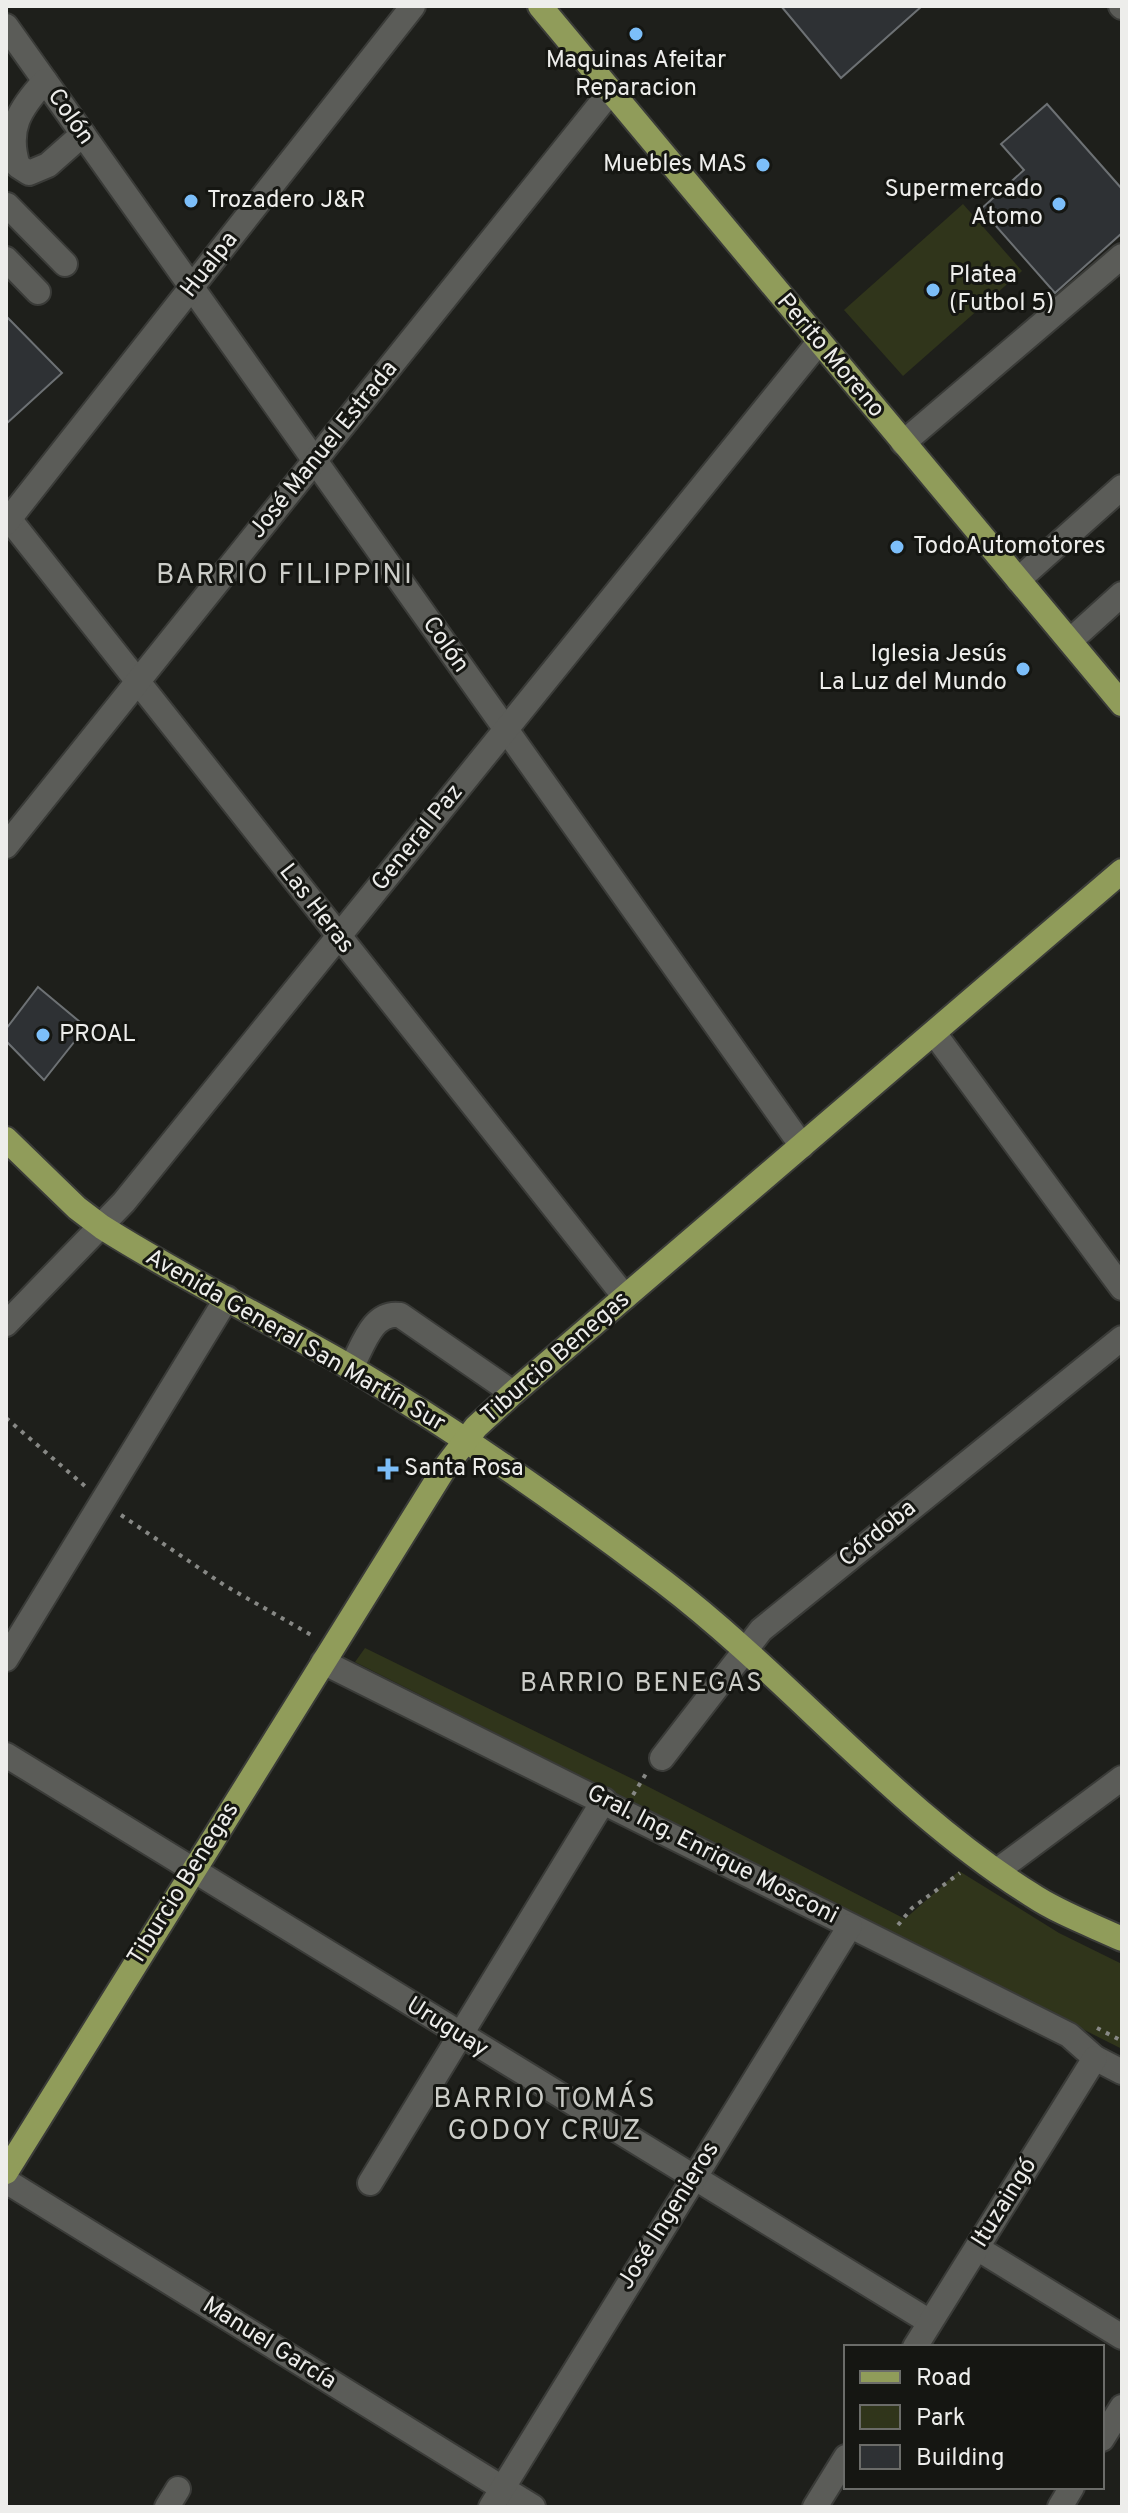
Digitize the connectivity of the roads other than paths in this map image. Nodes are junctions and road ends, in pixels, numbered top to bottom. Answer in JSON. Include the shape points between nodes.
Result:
{"nodes":[{"id":1,"x":413,"y":6,"type":"edge"},
{"id":2,"x":546,"y":8,"type":"edge"},
{"id":3,"x":6,"y":26,"type":"edge"},
{"id":4,"x":45,"y":81,"type":"junction"},
{"id":5,"x":611,"y":91,"type":"junction"},
{"id":6,"x":83,"y":134,"type":"junction"},
{"id":7,"x":12,"y":160,"type":"edge"},
{"id":8,"x":48,"y":165,"type":"junction"},
{"id":9,"x":10,"y":203,"type":"edge"},
{"id":10,"x":1122,"y":256,"type":"edge"},
{"id":11,"x":6,"y":259,"type":"edge"},
{"id":12,"x":65,"y":264,"type":"dead end"},
{"id":13,"x":191,"y":288,"type":"junction"},
{"id":14,"x":38,"y":292,"type":"dead end"},
{"id":15,"x":819,"y":342,"type":"junction"},
{"id":16,"x":903,"y":443,"type":"junction"},
{"id":17,"x":315,"y":461,"type":"junction"},
{"id":18,"x":1122,"y":487,"type":"edge"},
{"id":19,"x":7,"y":519,"type":"edge"},
{"id":20,"x":1018,"y":580,"type":"junction"},
{"id":21,"x":1122,"y":594,"type":"edge"},
{"id":22,"x":1070,"y":641,"type":"junction"},
{"id":23,"x":137,"y":683,"type":"junction"},
{"id":24,"x":1122,"y":704,"type":"edge"},
{"id":25,"x":505,"y":730,"type":"junction"},
{"id":26,"x":6,"y":846,"type":"edge"},
{"id":27,"x":1122,"y":871,"type":"edge"},
{"id":28,"x":339,"y":935,"type":"junction"},
{"id":29,"x":934,"y":1033,"type":"junction"},
{"id":30,"x":6,"y":1139,"type":"edge"},
{"id":31,"x":802,"y":1146,"type":"junction"},
{"id":32,"x":102,"y":1227,"type":"junction"},
{"id":33,"x":1122,"y":1288,"type":"edge"},
{"id":34,"x":625,"y":1297,"type":"junction"},
{"id":35,"x":227,"y":1298,"type":"junction"},
{"id":36,"x":6,"y":1324,"type":"edge"},
{"id":37,"x":1122,"y":1338,"type":"edge"},
{"id":38,"x":351,"y":1368,"type":"junction"},
{"id":39,"x":513,"y":1393,"type":"junction"},
{"id":40,"x":465,"y":1440,"type":"junction"},
{"id":41,"x":745,"y":1646,"type":"junction"},
{"id":42,"x":328,"y":1654,"type":"junction"},
{"id":43,"x":6,"y":1659,"type":"edge"},
{"id":44,"x":6,"y":1755,"type":"edge"},
{"id":45,"x":662,"y":1758,"type":"dead end"},
{"id":46,"x":1122,"y":1778,"type":"edge"},
{"id":47,"x":604,"y":1800,"type":"junction"},
{"id":48,"x":193,"y":1870,"type":"junction"},
{"id":49,"x":997,"y":1871,"type":"junction"},
{"id":50,"x":850,"y":1926,"type":"junction"},
{"id":51,"x":1122,"y":1939,"type":"edge"},
{"id":52,"x":461,"y":2037,"type":"junction"},
{"id":53,"x":1095,"y":2058,"type":"junction"},
{"id":54,"x":1122,"y":2072,"type":"edge"},
{"id":55,"x":6,"y":2172,"type":"edge"},
{"id":56,"x":692,"y":2179,"type":"junction"},
{"id":57,"x":6,"y":2181,"type":"edge"},
{"id":58,"x":370,"y":2183,"type":"dead end"},
{"id":59,"x":977,"y":2248,"type":"junction"},
{"id":60,"x":930,"y":2322,"type":"junction"},
{"id":61,"x":1122,"y":2337,"type":"edge"},
{"id":62,"x":916,"y":2345,"type":"edge"},
{"id":63,"x":1122,"y":2407,"type":"edge"},
{"id":64,"x":1104,"y":2436,"type":"edge"},
{"id":65,"x":844,"y":2460,"type":"edge"},
{"id":66,"x":1071,"y":2489,"type":"edge"},
{"id":67,"x":497,"y":2498,"type":"edge"},
{"id":68,"x":533,"y":2507,"type":"edge"},
{"id":69,"x":815,"y":2507,"type":"edge"},
{"id":70,"x":1060,"y":2507,"type":"edge"}],
"edges":[{"from":1,"to":13,"type":"street","name":"Hualpa"},
{"from":2,"to":5,"type":"main road","name":"Perito Moreno"},
{"from":3,"to":4,"type":"street","name":"Colón"},
{"from":4,"to":6,"type":"street","name":"Colón"},
{"from":4,"to":7,"type":"street","via":[[18,113]]},
{"from":5,"to":15,"type":"main road","name":"Perito Moreno"},
{"from":5,"to":17,"type":"street","name":"José Manuel Estrada"},
{"from":6,"to":8,"type":"street"},
{"from":6,"to":13,"type":"street","name":"Colón"},
{"from":7,"to":8,"type":"street","via":[[29,173]]},
{"from":7,"to":9,"type":"street"},
{"from":8,"to":9,"type":"street"},
{"from":9,"to":12,"type":"street"},
{"from":10,"to":16,"type":"street"},
{"from":11,"to":14,"type":"street"},
{"from":13,"to":17,"type":"street","name":"Colón"},
{"from":13,"to":19,"type":"street","name":"Hualpa"},
{"from":15,"to":16,"type":"main road","name":"Perito Moreno"},
{"from":15,"to":25,"type":"street","name":"General Paz"},
{"from":16,"to":20,"type":"main road","name":"Perito Moreno"},
{"from":17,"to":23,"type":"street","name":"José Manuel Estrada"},
{"from":17,"to":25,"type":"street","name":"Colón"},
{"from":18,"to":20,"type":"street"},
{"from":19,"to":23,"type":"street","name":"Las Heras"},
{"from":20,"to":22,"type":"main road","name":"Perito Moreno"},
{"from":21,"to":22,"type":"street"},
{"from":22,"to":24,"type":"main road","name":"Perito Moreno"},
{"from":23,"to":26,"type":"street","name":"José Manuel Estrada"},
{"from":23,"to":28,"type":"street","name":"Las Heras"},
{"from":25,"to":28,"type":"street","name":"General Paz"},
{"from":25,"to":31,"type":"street","name":"Colón"},
{"from":27,"to":29,"type":"main road","name":"Tiburcio Benegas"},
{"from":28,"to":32,"type":"street","name":"General Paz"},
{"from":28,"to":34,"type":"street","name":"Las Heras"},
{"from":29,"to":31,"type":"main road","name":"Tiburcio Benegas"},
{"from":29,"to":33,"type":"street"},
{"from":30,"to":32,"type":"main road","name":"Avenida General San Martín Sur"},
{"from":31,"to":34,"type":"main road","name":"Tiburcio Benegas"},
{"from":32,"to":35,"type":"main road","name":"Avenida General San Martín Sur"},
{"from":32,"to":36,"type":"street","name":"General Paz"},
{"from":34,"to":39,"type":"main road","name":"Tiburcio Benegas"},
{"from":35,"to":38,"type":"main road","name":"Avenida General San Martín Sur"},
{"from":35,"to":43,"type":"street"},
{"from":37,"to":41,"type":"street","name":"Córdoba"},
{"from":38,"to":39,"type":"street","via":[[379,1317],[388,1313],[400,1315]]},
{"from":38,"to":40,"type":"main road","name":"Avenida General San Martín Sur"},
{"from":39,"to":40,"type":"main road","name":"Tiburcio Benegas"},
{"from":40,"to":41,"type":"main road","name":"Avenida General San Martín Sur"},
{"from":40,"to":42,"type":"main road","name":"Tiburcio Benegas"},
{"from":41,"to":45,"type":"street","name":"Córdoba"},
{"from":41,"to":49,"type":"main road","name":"Avenida General San Martín Sur","via":[[865,1761]]},
{"from":42,"to":47,"type":"street","name":"Gral. Ing. Enrique Mosconi"},
{"from":42,"to":48,"type":"main road","name":"Tiburcio Benegas"},
{"from":44,"to":48,"type":"street","name":"Uruguay"},
{"from":46,"to":49,"type":"street"},
{"from":47,"to":50,"type":"street","name":"Gral. Ing. Enrique Mosconi"},
{"from":47,"to":52,"type":"street"},
{"from":48,"to":52,"type":"street","name":"Uruguay"},
{"from":48,"to":55,"type":"main road","name":"Tiburcio Benegas"},
{"from":49,"to":51,"type":"main road","name":"Avenida General San Martín Sur","via":[[1034,1897]]},
{"from":50,"to":53,"type":"street","name":"Gral. Ing. Enrique Mosconi","via":[[1069,2035]]},
{"from":50,"to":56,"type":"street","name":"José Ingenieros"},
{"from":52,"to":56,"type":"street","name":"Uruguay"},
{"from":52,"to":58,"type":"street"},
{"from":53,"to":54,"type":"street","name":"Gral. Ing. Enrique Mosconi"},
{"from":53,"to":59,"type":"street","name":"Ituzaingó"},
{"from":56,"to":60,"type":"street","name":"Uruguay"},
{"from":56,"to":67,"type":"street","name":"José Ingenieros"},
{"from":57,"to":67,"type":"street","name":"Manuel García"},
{"from":59,"to":60,"type":"street","name":"Ituzaingó"},
{"from":59,"to":61,"type":"street"},
{"from":60,"to":62,"type":"street","name":"Ituzaingó"},
{"from":63,"to":64,"type":"street"},
{"from":65,"to":69,"type":"street"},
{"from":66,"to":70,"type":"street"},
{"from":67,"to":68,"type":"street","name":"Manuel García"}]}
